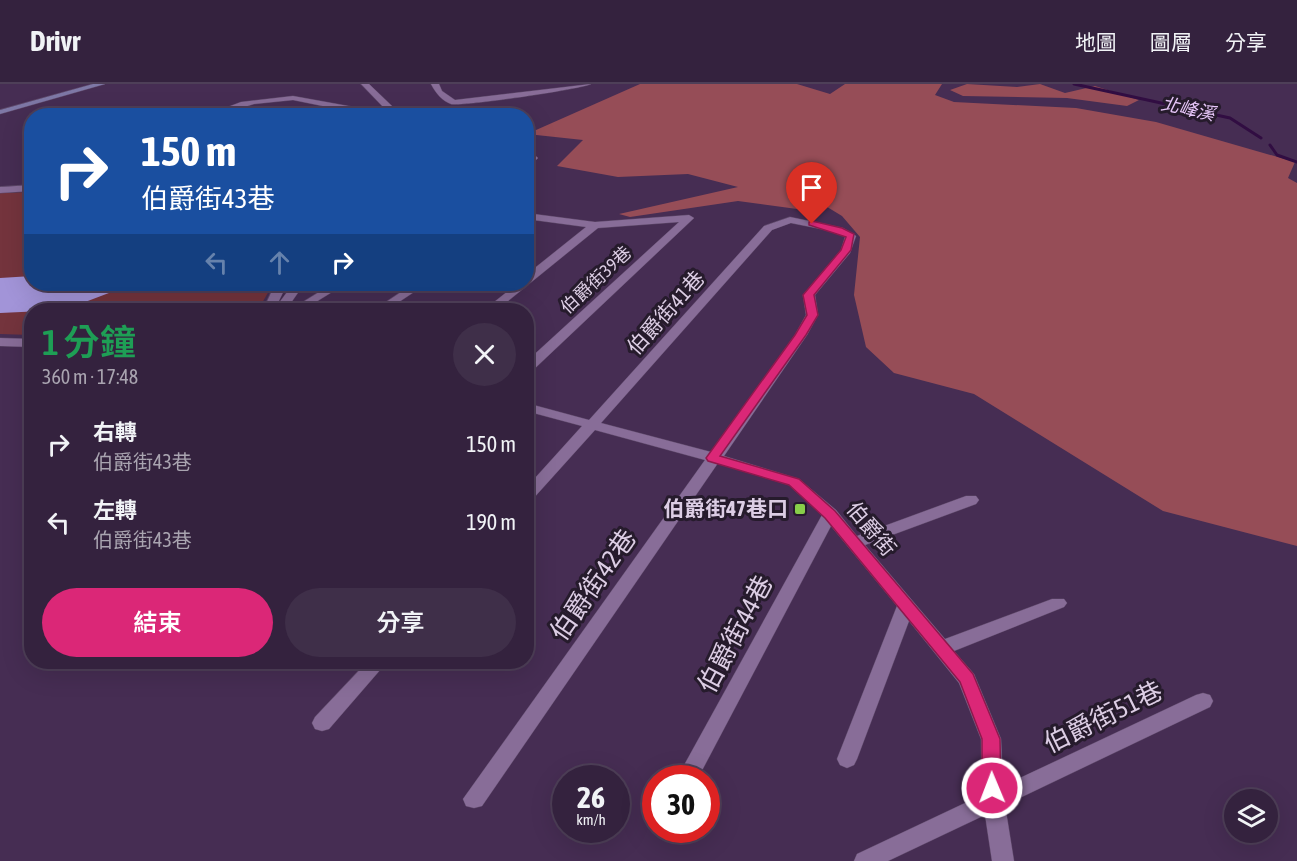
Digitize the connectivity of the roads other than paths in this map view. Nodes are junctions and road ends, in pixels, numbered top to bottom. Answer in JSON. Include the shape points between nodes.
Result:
{"nodes":[{"id":1,"x":101,"y":84,"type":"edge"},
{"id":2,"x":365,"y":84,"type":"edge"},
{"id":3,"x":435,"y":84,"type":"edge"},
{"id":4,"x":587,"y":84,"type":"edge"},
{"id":5,"x":384,"y":104,"type":"junction"},
{"id":6,"x":234,"y":108,"type":"edge"},
{"id":7,"x":340,"y":108,"type":"edge"},
{"id":8,"x":360,"y":108,"type":"edge"},
{"id":9,"x":388,"y":108,"type":"edge"},
{"id":10,"x":0,"y":112,"type":"edge"},
{"id":11,"x":24,"y":188,"type":"edge"},
{"id":12,"x":0,"y":190,"type":"edge"},
{"id":13,"x":534,"y":217,"type":"edge"},
{"id":14,"x":596,"y":225,"type":"junction"},
{"id":15,"x":768,"y":228,"type":"joint"},
{"id":16,"x":534,"y":275,"type":"edge"},
{"id":17,"x":327,"y":291,"type":"edge"},
{"id":18,"x":409,"y":291,"type":"edge"},
{"id":19,"x":514,"y":291,"type":"edge"},
{"id":20,"x":308,"y":303,"type":"edge"},
{"id":21,"x":391,"y":303,"type":"edge"},
{"id":22,"x":499,"y":303,"type":"edge"},
{"id":23,"x":0,"y":342,"type":"edge"},
{"id":24,"x":24,"y":343,"type":"edge"},
{"id":25,"x":534,"y":362,"type":"edge"},
{"id":26,"x":534,"y":410,"type":"edge"},
{"id":27,"x":592,"y":424,"type":"junction"},
{"id":28,"x":712,"y":458,"type":"junction"},
{"id":29,"x":534,"y":489,"type":"edge"},
{"id":30,"x":971,"y":500,"type":"dead end"},
{"id":31,"x":830,"y":514,"type":"junction"},
{"id":32,"x":854,"y":543,"type":"junction"},
{"id":33,"x":1058,"y":603,"type":"dead end"},
{"id":34,"x":906,"y":605,"type":"junction"},
{"id":35,"x":942,"y":648,"type":"junction"},
{"id":36,"x":372,"y":669,"type":"edge"},
{"id":37,"x":1203,"y":701,"type":"dead end"},
{"id":38,"x":322,"y":723,"type":"dead end"},
{"id":39,"x":847,"y":759,"type":"dead end"},
{"id":40,"x":694,"y":765,"type":"edge"},
{"id":41,"x":474,"y":800,"type":"dead end"},
{"id":42,"x":993,"y":802,"type":"junction"},
{"id":43,"x":865,"y":861,"type":"edge"},
{"id":44,"x":1003,"y":861,"type":"edge"}],
"edges":[{"from":1,"to":10,"type":"street"},
{"from":2,"to":5,"type":"street"},
{"from":3,"to":4,"type":"street","via":[[453,102]]},
{"from":5,"to":8,"type":"street"},
{"from":5,"to":9,"type":"street"},
{"from":6,"to":7,"type":"street","via":[[302,98]]},
{"from":11,"to":12,"type":"street"},
{"from":13,"to":14,"type":"street"},
{"from":14,"to":16,"type":"street"},
{"from":14,"to":25,"type":"street","name":"伯爵街39巷","via":[[690,218]]},
{"from":15,"to":27,"type":"street","name":"伯爵街41巷"},
{"from":15,"to":28,"type":"street","name":"伯爵街42巷","via":[[790,220],[851,236],[846,250],[808,295],[812,315],[801,335]]},
{"from":17,"to":20,"type":"street"},
{"from":18,"to":21,"type":"street"},
{"from":19,"to":22,"type":"street"},
{"from":23,"to":24,"type":"street"},
{"from":26,"to":27,"type":"street","name":"伯爵街"},
{"from":27,"to":28,"type":"street","name":"伯爵街"},
{"from":27,"to":29,"type":"street","name":"伯爵街41巷"},
{"from":28,"to":31,"type":"street","name":"伯爵街","via":[[794,482]]},
{"from":28,"to":41,"type":"street","name":"伯爵街42巷"},
{"from":30,"to":32,"type":"street"},
{"from":31,"to":32,"type":"street","name":"伯爵街"},
{"from":31,"to":40,"type":"street","name":"伯爵街44巷"},
{"from":32,"to":34,"type":"street","name":"伯爵街"},
{"from":33,"to":35,"type":"street"},
{"from":34,"to":35,"type":"street","name":"伯爵街"},
{"from":34,"to":39,"type":"street"},
{"from":35,"to":42,"type":"street","name":"伯爵街","via":[[967,679],[991,739]]},
{"from":36,"to":38,"type":"street"},
{"from":37,"to":42,"type":"street","name":"伯爵街51巷"},
{"from":42,"to":43,"type":"street","name":"伯爵街51巷"},
{"from":42,"to":44,"type":"street","name":"伯爵街"}]}
